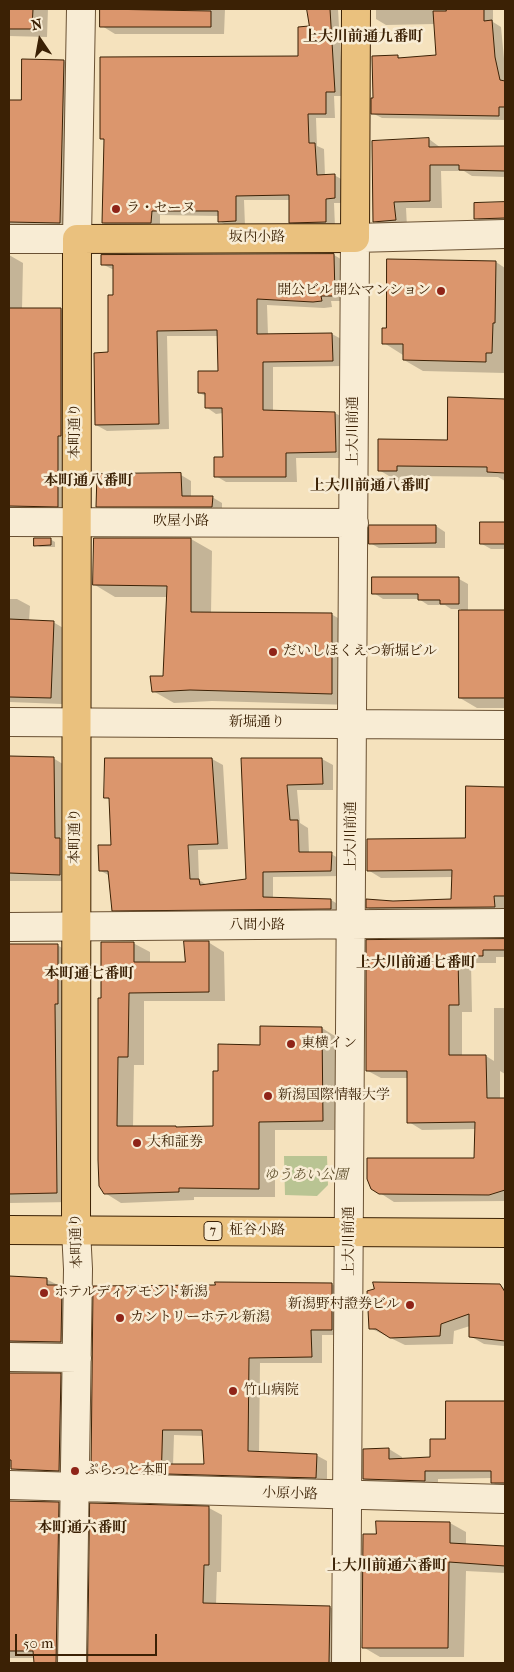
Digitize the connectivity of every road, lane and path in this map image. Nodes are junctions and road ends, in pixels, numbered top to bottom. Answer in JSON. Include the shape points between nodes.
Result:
{"nodes":[{"id":1,"x":81,"y":9,"type":"edge"},
{"id":2,"x":356,"y":9,"type":"edge"},
{"id":3,"x":505,"y":234,"type":"edge"},
{"id":4,"x":355,"y":238,"type":"junction"},
{"id":5,"x":9,"y":239,"type":"edge"},
{"id":6,"x":77,"y":239,"type":"junction"},
{"id":7,"x":9,"y":522,"type":"edge"},
{"id":8,"x":77,"y":522,"type":"junction"},
{"id":9,"x":354,"y":523,"type":"junction"},
{"id":10,"x":9,"y":722,"type":"edge"},
{"id":11,"x":77,"y":722,"type":"junction"},
{"id":12,"x":353,"y":724,"type":"junction"},
{"id":13,"x":505,"y":725,"type":"edge"},
{"id":14,"x":505,"y":923,"type":"edge"},
{"id":15,"x":352,"y":926,"type":"junction"},
{"id":16,"x":9,"y":927,"type":"edge"},
{"id":17,"x":76,"y":927,"type":"junction"},
{"id":18,"x":9,"y":1230,"type":"edge"},
{"id":19,"x":76,"y":1230,"type":"junction"},
{"id":20,"x":350,"y":1232,"type":"junction"},
{"id":21,"x":505,"y":1233,"type":"edge"},
{"id":22,"x":9,"y":1357,"type":"edge"},
{"id":23,"x":77,"y":1358,"type":"junction"},
{"id":24,"x":9,"y":1485,"type":"edge"},
{"id":25,"x":76,"y":1487,"type":"junction"},
{"id":26,"x":348,"y":1496,"type":"junction"},
{"id":27,"x":505,"y":1499,"type":"edge"},
{"id":28,"x":72,"y":1663,"type":"edge"},
{"id":29,"x":346,"y":1663,"type":"edge"}],
"edges":[{"from":1,"to":6,"type":"street","name":"本町通り"},
{"from":2,"to":4,"type":"main road","name":"上大川前通"},
{"from":3,"to":4,"type":"street","name":"坂内小路"},
{"from":4,"to":6,"type":"main road","name":"坂内小路"},
{"from":4,"to":9,"type":"street","name":"上大川前通"},
{"from":5,"to":6,"type":"street","name":"坂内小路"},
{"from":6,"to":8,"type":"main road","name":"本町通り"},
{"from":7,"to":8,"type":"street","name":"吹屋小路"},
{"from":8,"to":9,"type":"street","name":"吹屋小路"},
{"from":8,"to":11,"type":"main road","name":"本町通り"},
{"from":9,"to":12,"type":"street","name":"上大川前通"},
{"from":10,"to":11,"type":"street","name":"新堀通り"},
{"from":11,"to":12,"type":"street","name":"新堀通り"},
{"from":11,"to":17,"type":"main road","name":"本町通り"},
{"from":12,"to":13,"type":"street","name":"新堀通り"},
{"from":12,"to":15,"type":"street","name":"上大川前通"},
{"from":14,"to":15,"type":"street","name":"八間小路"},
{"from":15,"to":17,"type":"street","name":"八間小路"},
{"from":15,"to":20,"type":"street","name":"上大川前通"},
{"from":16,"to":17,"type":"street","name":"八間小路"},
{"from":17,"to":19,"type":"main road","name":"本町通り"},
{"from":18,"to":19,"type":"main road","name":"柾谷小路"},
{"from":19,"to":20,"type":"main road","name":"柾谷小路","number":"7"},
{"from":19,"to":23,"type":"street","name":"本町通り"},
{"from":20,"to":21,"type":"main road","name":"柾谷小路","number":"7"},
{"from":20,"to":26,"type":"street","name":"上大川前通"},
{"from":22,"to":23,"type":"street"},
{"from":23,"to":25,"type":"street","name":"本町通り"},
{"from":24,"to":25,"type":"street","name":"小原小路"},
{"from":25,"to":26,"type":"street","name":"小原小路"},
{"from":25,"to":28,"type":"street","name":"本町通り"},
{"from":26,"to":27,"type":"street","name":"小原小路"},
{"from":26,"to":29,"type":"street","name":"上大川前通"}]}
